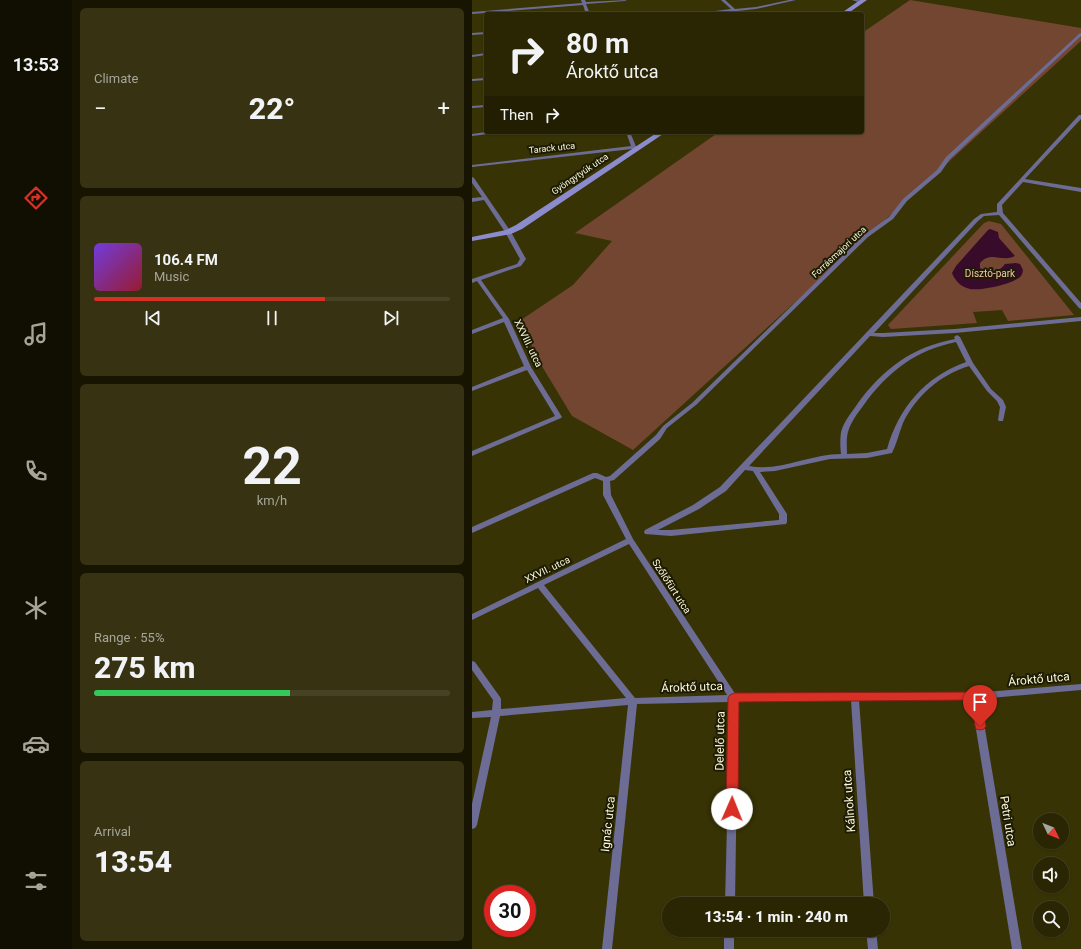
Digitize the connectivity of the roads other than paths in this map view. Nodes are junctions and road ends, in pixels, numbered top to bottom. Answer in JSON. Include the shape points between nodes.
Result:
{"nodes":[{"id":1,"x":626,"y":0,"type":"edge"},
{"id":2,"x":723,"y":0,"type":"edge"},
{"id":3,"x":794,"y":0,"type":"edge"},
{"id":4,"x":854,"y":0,"type":"edge"},
{"id":5,"x":862,"y":1,"type":"edge"},
{"id":6,"x":583,"y":2,"type":"edge"},
{"id":7,"x":587,"y":12,"type":"edge"},
{"id":8,"x":737,"y":12,"type":"edge"},
{"id":9,"x":845,"y":12,"type":"edge"},
{"id":10,"x":472,"y":13,"type":"edge"},
{"id":11,"x":484,"y":32,"type":"edge"},
{"id":12,"x":472,"y":34,"type":"edge"},
{"id":13,"x":1081,"y":34,"type":"edge"},
{"id":14,"x":484,"y":54,"type":"edge"},
{"id":15,"x":472,"y":56,"type":"edge"},
{"id":16,"x":484,"y":79,"type":"edge"},
{"id":17,"x":472,"y":80,"type":"edge"},
{"id":18,"x":484,"y":106,"type":"edge"},
{"id":19,"x":472,"y":107,"type":"edge"},
{"id":20,"x":1081,"y":116,"type":"edge"},
{"id":21,"x":484,"y":134,"type":"edge"},
{"id":22,"x":629,"y":134,"type":"edge"},
{"id":23,"x":659,"y":134,"type":"edge"},
{"id":24,"x":472,"y":135,"type":"edge"},
{"id":25,"x":634,"y":148,"type":"junction"},
{"id":26,"x":472,"y":166,"type":"edge"},
{"id":27,"x":472,"y":179,"type":"edge"},
{"id":28,"x":1021,"y":180,"type":"junction"},
{"id":29,"x":1081,"y":190,"type":"edge"},
{"id":30,"x":485,"y":198,"type":"junction"},
{"id":31,"x":472,"y":200,"type":"edge"},
{"id":32,"x":1000,"y":214,"type":"junction"},
{"id":33,"x":508,"y":232,"type":"junction"},
{"id":34,"x":472,"y":239,"type":"edge"},
{"id":35,"x":475,"y":280,"type":"edge"},
{"id":36,"x":1081,"y":307,"type":"edge"},
{"id":37,"x":506,"y":319,"type":"junction"},
{"id":38,"x":1081,"y":319,"type":"edge"},
{"id":39,"x":955,"y":331,"type":"junction"},
{"id":40,"x":472,"y":332,"type":"edge"},
{"id":41,"x":869,"y":334,"type":"junction"},
{"id":42,"x":958,"y":340,"type":"junction"},
{"id":43,"x":970,"y":363,"type":"junction"},
{"id":44,"x":528,"y":366,"type":"junction"},
{"id":45,"x":472,"y":389,"type":"edge"},
{"id":46,"x":1001,"y":420,"type":"dead end"},
{"id":47,"x":472,"y":454,"type":"edge"},
{"id":48,"x":844,"y":455,"type":"junction"},
{"id":49,"x":744,"y":467,"type":"junction"},
{"id":50,"x":756,"y":470,"type":"junction"},
{"id":51,"x":606,"y":480,"type":"junction"},
{"id":52,"x":472,"y":530,"type":"edge"},
{"id":53,"x":630,"y":540,"type":"junction"},
{"id":54,"x":539,"y":584,"type":"junction"},
{"id":55,"x":472,"y":617,"type":"edge"},
{"id":56,"x":472,"y":664,"type":"edge"},
{"id":57,"x":1081,"y":687,"type":"edge"},
{"id":58,"x":976,"y":696,"type":"junction"},
{"id":59,"x":854,"y":697,"type":"junction"},
{"id":60,"x":734,"y":698,"type":"junction"},
{"id":61,"x":633,"y":701,"type":"junction"},
{"id":62,"x":496,"y":713,"type":"junction"},
{"id":63,"x":472,"y":715,"type":"edge"},
{"id":64,"x":472,"y":825,"type":"edge"},
{"id":65,"x":730,"y":897,"type":"edge"},
{"id":66,"x":868,"y":897,"type":"edge"},
{"id":67,"x":730,"y":937,"type":"edge"},
{"id":68,"x":871,"y":937,"type":"edge"},
{"id":69,"x":607,"y":949,"type":"edge"},
{"id":70,"x":729,"y":949,"type":"edge"},
{"id":71,"x":872,"y":949,"type":"edge"},
{"id":72,"x":1017,"y":949,"type":"edge"}],
"edges":[{"from":1,"to":6,"type":"street"},
{"from":2,"to":8,"type":"street"},
{"from":3,"to":8,"type":"street"},
{"from":4,"to":5,"type":"street"},
{"from":5,"to":9,"type":"street"},
{"from":6,"to":7,"type":"street"},
{"from":6,"to":10,"type":"street"},
{"from":11,"to":12,"type":"street"},
{"from":13,"to":51,"type":"street","name":"Forrásmajori utca","via":[[948,158],[939,171],[905,200],[891,218],[866,236],[694,404],[665,427],[658,438],[612,478]]},
{"from":14,"to":15,"type":"street"},
{"from":16,"to":17,"type":"street"},
{"from":18,"to":19,"type":"street"},
{"from":20,"to":28,"type":"street"},
{"from":21,"to":24,"type":"street"},
{"from":22,"to":25,"type":"street"},
{"from":23,"to":25,"type":"street","name":"Gyöngytyúk utca"},
{"from":25,"to":26,"type":"street","name":"Tarack utca"},
{"from":25,"to":33,"type":"street","name":"Gyöngytyúk utca"},
{"from":27,"to":30,"type":"street"},
{"from":28,"to":29,"type":"street"},
{"from":28,"to":32,"type":"street","via":[[999,204]]},
{"from":30,"to":31,"type":"street"},
{"from":30,"to":33,"type":"street"},
{"from":32,"to":36,"type":"street"},
{"from":32,"to":41,"type":"street","via":[[989,214],[976,220]]},
{"from":33,"to":34,"type":"street","name":"Gyöngytyúk utca"},
{"from":33,"to":35,"type":"street","via":[[523,259],[519,265]]},
{"from":35,"to":37,"type":"street","name":"XXVIII. utca"},
{"from":37,"to":40,"type":"street"},
{"from":37,"to":44,"type":"street","name":"XXVIII. utca"},
{"from":38,"to":39,"type":"street"},
{"from":39,"to":41,"type":"street"},
{"from":39,"to":42,"type":"street"},
{"from":41,"to":49,"type":"street"},
{"from":42,"to":43,"type":"street"},
{"from":42,"to":48,"type":"street","via":[[942,342],[909,357],[876,385],[849,423],[844,436]]},
{"from":43,"to":46,"type":"street","via":[[1000,400],[1003,408]]},
{"from":43,"to":48,"type":"street","via":[[956,366],[932,382],[917,398],[900,422],[890,451],[860,456]]},
{"from":44,"to":45,"type":"street"},
{"from":44,"to":47,"type":"street","name":"XXVIII. utca","via":[[559,417]]},
{"from":48,"to":50,"type":"street"},
{"from":49,"to":50,"type":"street"},
{"from":49,"to":50,"type":"street","via":[[723,489],[696,507],[648,532],[671,533],[783,522],[783,514]]},
{"from":51,"to":52,"type":"street","via":[[595,475]]},
{"from":51,"to":53,"type":"street","name":"Szőlőfürt utca","via":[[607,495]]},
{"from":53,"to":54,"type":"street","name":"XXVII. utca"},
{"from":53,"to":60,"type":"street","name":"Szőlőfürt utca"},
{"from":54,"to":55,"type":"street","name":"XXVII. utca"},
{"from":54,"to":61,"type":"street"},
{"from":56,"to":62,"type":"street","via":[[497,699]]},
{"from":57,"to":58,"type":"street","name":"Ároktő utca"},
{"from":58,"to":59,"type":"street","name":"Ároktő utca"},
{"from":58,"to":72,"type":"street","name":"Petri utca"},
{"from":59,"to":60,"type":"street","name":"Ároktő utca"},
{"from":59,"to":66,"type":"street","name":"Kálnok utca"},
{"from":60,"to":61,"type":"street","name":"Ároktő utca"},
{"from":60,"to":65,"type":"street","name":"Delelő utca"},
{"from":61,"to":62,"type":"street","name":"Ároktő utca"},
{"from":61,"to":69,"type":"street","name":"Ignác utca"},
{"from":62,"to":63,"type":"street","name":"Ároktő utca"},
{"from":62,"to":64,"type":"street"},
{"from":67,"to":70,"type":"street"},
{"from":68,"to":71,"type":"street"}]}
